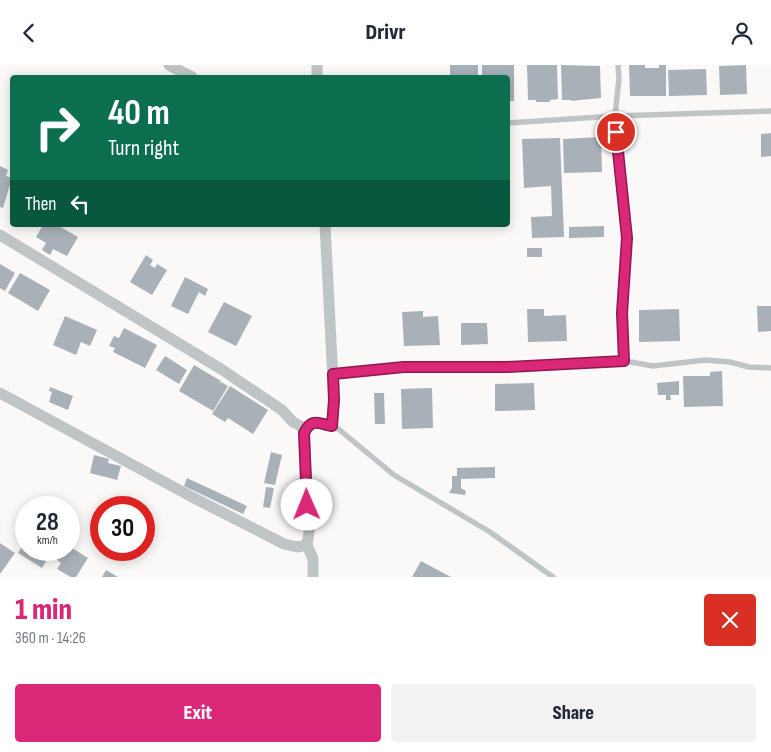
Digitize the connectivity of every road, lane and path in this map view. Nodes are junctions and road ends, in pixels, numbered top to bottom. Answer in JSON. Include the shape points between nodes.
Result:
{"nodes":[{"id":1,"x":169,"y":65,"type":"edge"},
{"id":2,"x":618,"y":65,"type":"edge"},
{"id":3,"x":188,"y":75,"type":"edge"},
{"id":4,"x":771,"y":111,"type":"edge"},
{"id":5,"x":614,"y":116,"type":"junction"},
{"id":6,"x":510,"y":123,"type":"edge"},
{"id":7,"x":324,"y":227,"type":"edge"},
{"id":8,"x":0,"y":235,"type":"edge"},
{"id":9,"x":624,"y":361,"type":"junction"},
{"id":10,"x":771,"y":367,"type":"edge"},
{"id":11,"x":333,"y":374,"type":"junction"},
{"id":12,"x":0,"y":393,"type":"edge"},
{"id":13,"x":332,"y":426,"type":"junction"},
{"id":14,"x":306,"y":429,"type":"junction"},
{"id":15,"x":307,"y":545,"type":"junction"},
{"id":16,"x":313,"y":577,"type":"edge"},
{"id":17,"x":553,"y":577,"type":"edge"}],
"edges":[{"from":1,"to":3,"type":"street"},
{"from":2,"to":5,"type":"lane"},
{"from":4,"to":5,"type":"lane"},
{"from":5,"to":6,"type":"lane"},
{"from":5,"to":9,"type":"lane","via":[[627,238],[622,313]]},
{"from":7,"to":11,"type":"street"},
{"from":8,"to":14,"type":"street","via":[[221,369]]},
{"from":9,"to":10,"type":"lane","via":[[653,366],[705,360]]},
{"from":9,"to":11,"type":"lane","via":[[506,367],[404,367]]},
{"from":11,"to":13,"type":"street"},
{"from":12,"to":15,"type":"street","via":[[284,544],[292,547]]},
{"from":13,"to":14,"type":"street","via":[[313,423]]},
{"from":13,"to":17,"type":"lane","via":[[394,475],[490,533]]},
{"from":14,"to":15,"type":"street"},
{"from":15,"to":16,"type":"street","via":[[313,559]]}]}
